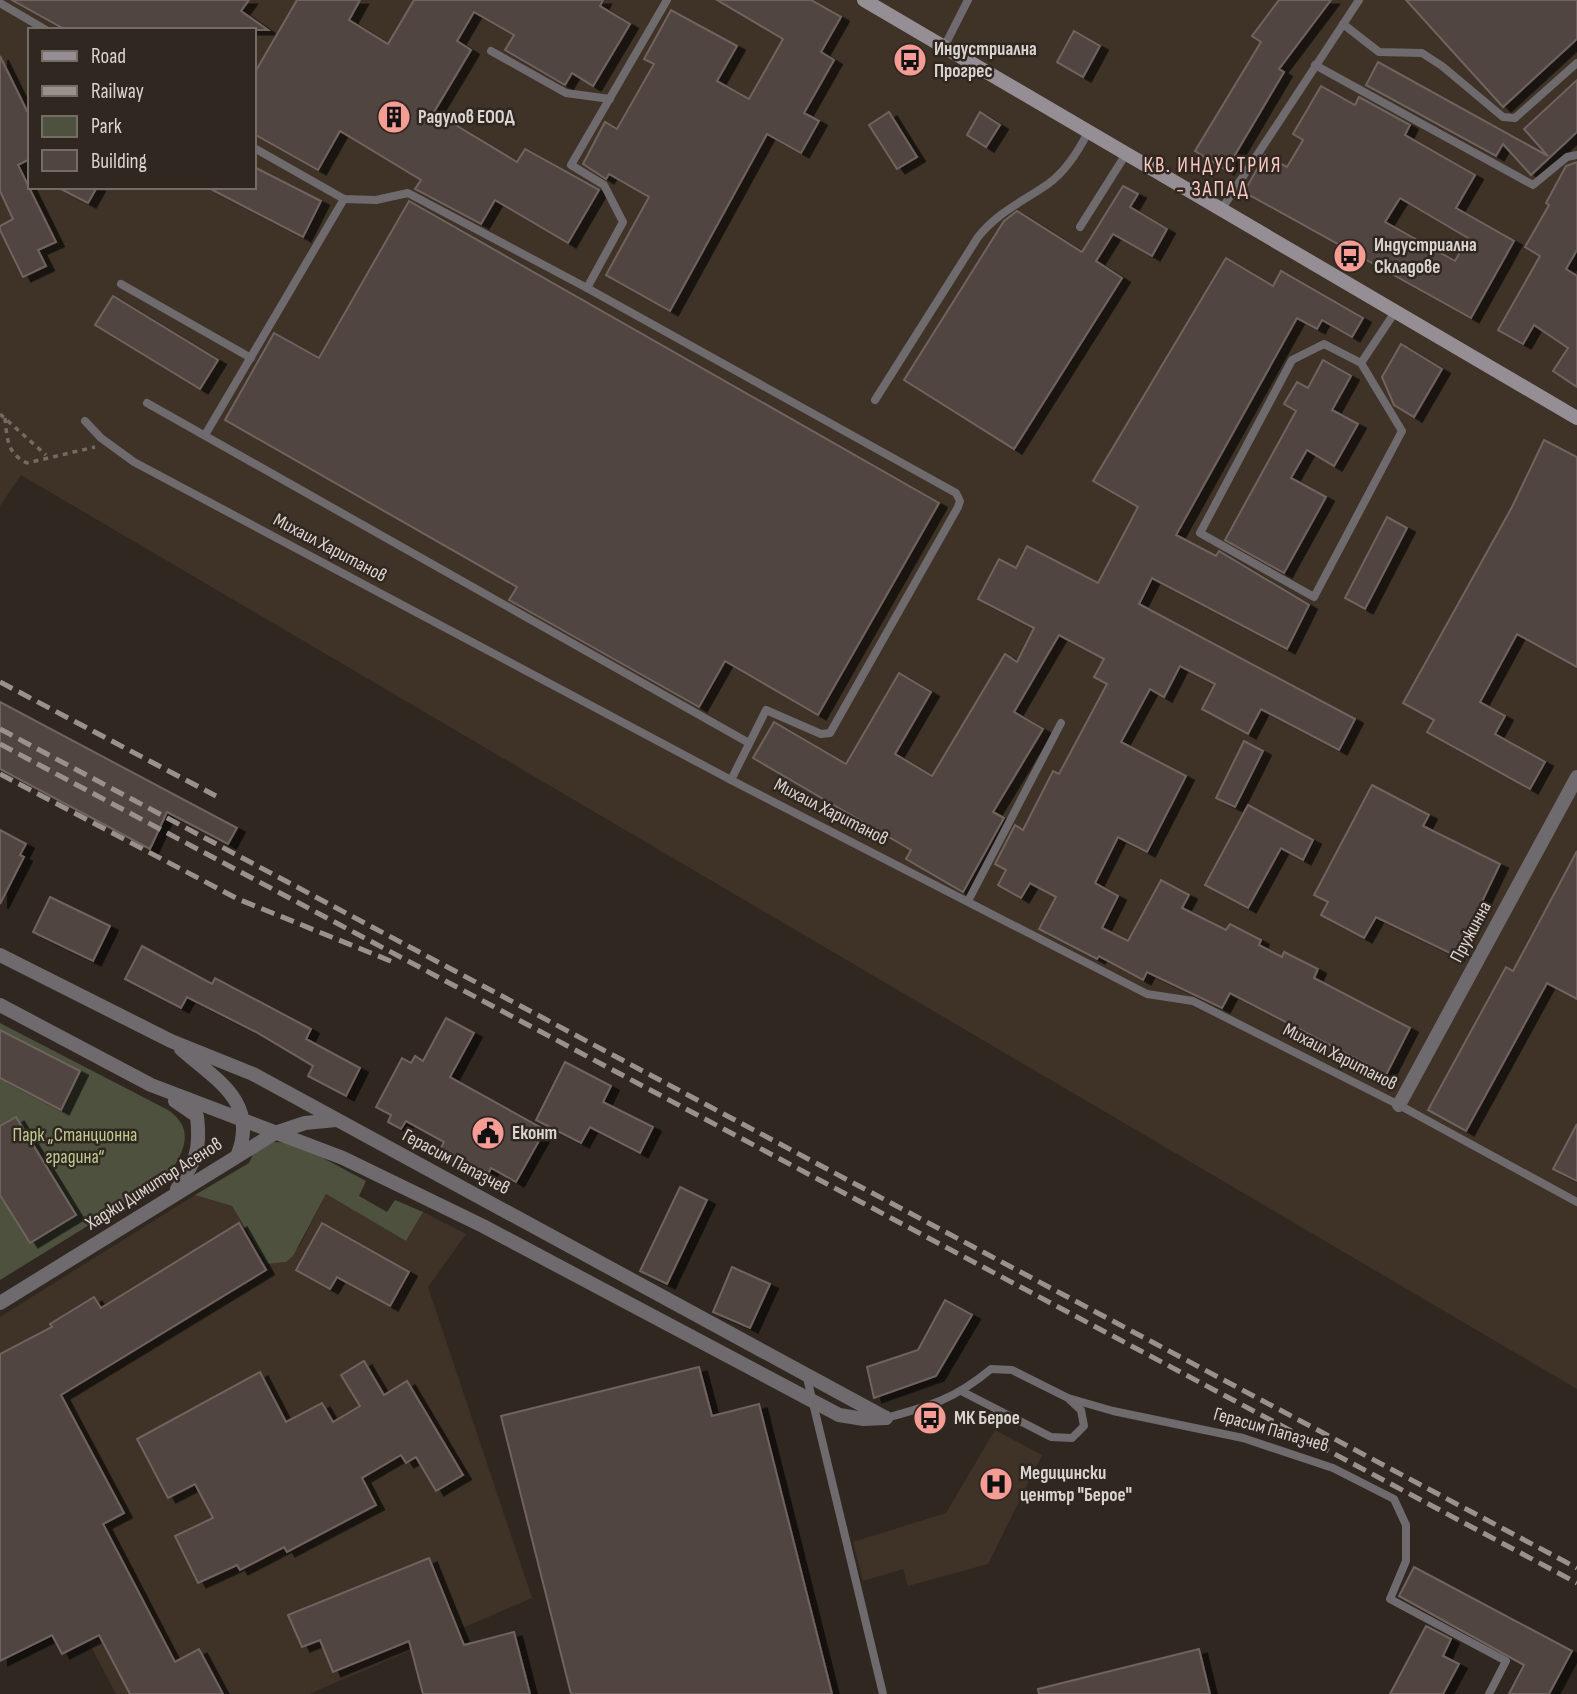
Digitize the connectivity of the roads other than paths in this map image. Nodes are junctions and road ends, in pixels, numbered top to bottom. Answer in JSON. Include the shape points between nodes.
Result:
{"nodes":[{"id":1,"x":667,"y":0,"type":"edge"},
{"id":2,"x":864,"y":0,"type":"edge"},
{"id":3,"x":968,"y":0,"type":"edge"},
{"id":4,"x":1359,"y":0,"type":"edge"},
{"id":5,"x":0,"y":4,"type":"edge"},
{"id":6,"x":1343,"y":24,"type":"junction"},
{"id":7,"x":42,"y":28,"type":"edge"},
{"id":8,"x":944,"y":47,"type":"junction"},
{"id":9,"x":491,"y":51,"type":"dead end"},
{"id":10,"x":1577,"y":63,"type":"edge"},
{"id":11,"x":1315,"y":65,"type":"junction"},
{"id":12,"x":610,"y":99,"type":"junction"},
{"id":13,"x":1088,"y":132,"type":"junction"},
{"id":14,"x":256,"y":149,"type":"edge"},
{"id":15,"x":1126,"y":154,"type":"junction"},
{"id":16,"x":1577,"y":155,"type":"edge"},
{"id":17,"x":344,"y":199,"type":"junction"},
{"id":18,"x":1221,"y":210,"type":"junction"},
{"id":19,"x":1080,"y":226,"type":"dead end"},
{"id":20,"x":121,"y":284,"type":"dead end"},
{"id":21,"x":587,"y":288,"type":"junction"},
{"id":22,"x":1395,"y":312,"type":"junction"},
{"id":23,"x":251,"y":358,"type":"junction"},
{"id":24,"x":1361,"y":363,"type":"junction"},
{"id":25,"x":875,"y":400,"type":"dead end"},
{"id":26,"x":147,"y":403,"type":"dead end"},
{"id":27,"x":1577,"y":418,"type":"edge"},
{"id":28,"x":85,"y":421,"type":"dead end"},
{"id":29,"x":205,"y":436,"type":"junction"},
{"id":30,"x":1060,"y":723,"type":"dead end"},
{"id":31,"x":749,"y":743,"type":"junction"},
{"id":32,"x":1577,"y":777,"type":"edge"},
{"id":33,"x":732,"y":779,"type":"junction"},
{"id":34,"x":968,"y":901,"type":"junction"},
{"id":35,"x":0,"y":955,"type":"edge"},
{"id":36,"x":0,"y":1005,"type":"edge"},
{"id":37,"x":172,"y":1041,"type":"junction"},
{"id":38,"x":150,"y":1084,"type":"junction"},
{"id":39,"x":1399,"y":1105,"type":"junction"},
{"id":40,"x":338,"y":1119,"type":"junction"},
{"id":41,"x":246,"y":1122,"type":"junction"},
{"id":42,"x":275,"y":1133,"type":"junction"},
{"id":43,"x":238,"y":1154,"type":"junction"},
{"id":44,"x":173,"y":1195,"type":"junction"},
{"id":45,"x":491,"y":1202,"type":"junction"},
{"id":46,"x":1577,"y":1202,"type":"edge"},
{"id":47,"x":483,"y":1226,"type":"junction"},
{"id":48,"x":0,"y":1303,"type":"edge"},
{"id":49,"x":807,"y":1378,"type":"junction"},
{"id":50,"x":963,"y":1392,"type":"junction"},
{"id":51,"x":1068,"y":1398,"type":"junction"},
{"id":52,"x":811,"y":1399,"type":"junction"},
{"id":53,"x":886,"y":1418,"type":"junction"},
{"id":54,"x":883,"y":1694,"type":"edge"},
{"id":55,"x":1489,"y":1694,"type":"edge"}],
"edges":[{"from":1,"to":12,"type":"lane"},
{"from":2,"to":8,"type":"street"},
{"from":3,"to":8,"type":"lane"},
{"from":4,"to":6,"type":"lane"},
{"from":5,"to":7,"type":"lane"},
{"from":6,"to":10,"type":"lane","via":[[1379,52],[1422,53],[1503,117],[1515,118]]},
{"from":6,"to":11,"type":"lane"},
{"from":8,"to":13,"type":"street"},
{"from":9,"to":12,"type":"lane","via":[[566,93]]},
{"from":11,"to":16,"type":"lane","via":[[1533,185],[1567,157]]},
{"from":11,"to":18,"type":"lane"},
{"from":12,"to":21,"type":"lane","via":[[571,165],[604,185],[623,222]]},
{"from":13,"to":15,"type":"street"},
{"from":13,"to":25,"type":"lane","via":[[1076,156],[1049,183],[993,219],[978,237]]},
{"from":14,"to":17,"type":"lane"},
{"from":15,"to":18,"type":"street"},
{"from":15,"to":19,"type":"lane"},
{"from":17,"to":21,"type":"lane","via":[[376,200],[408,193]]},
{"from":17,"to":23,"type":"lane"},
{"from":18,"to":22,"type":"street"},
{"from":20,"to":23,"type":"lane"},
{"from":21,"to":31,"type":"lane","via":[[956,493],[960,500],[830,733],[821,734],[766,710]]},
{"from":22,"to":24,"type":"lane"},
{"from":22,"to":27,"type":"street"},
{"from":23,"to":29,"type":"lane"},
{"from":24,"to":24,"type":"lane","via":[[1324,344],[1292,360],[1200,533],[1314,597],[1402,431]]},
{"from":26,"to":29,"type":"lane"},
{"from":28,"to":33,"type":"lane","name":"Михаил Хаританов","via":[[134,461]]},
{"from":29,"to":31,"type":"lane"},
{"from":30,"to":34,"type":"lane"},
{"from":31,"to":33,"type":"lane"},
{"from":32,"to":39,"type":"street","name":"Пружинна"},
{"from":33,"to":34,"type":"lane","name":"Михаил Хаританов"},
{"from":34,"to":39,"type":"lane","name":"Михаил Хаританов","via":[[1147,994],[1193,1001]]},
{"from":35,"to":37,"type":"street","name":"Герасим Папазчев"},
{"from":36,"to":38,"type":"street","name":"Герасим Папазчев"},
{"from":37,"to":40,"type":"street","name":"Герасим Папазчев","via":[[253,1074]]},
{"from":37,"to":41,"type":"street","via":[[234,1098]]},
{"from":38,"to":41,"type":"street","name":"Герасим Папазчев"},
{"from":38,"to":44,"type":"street","via":[[197,1116],[201,1144]]},
{"from":39,"to":46,"type":"lane","name":"Михаил Хаританов"},
{"from":40,"to":42,"type":"street","name":"Хаджи Димитър Асенов"},
{"from":40,"to":45,"type":"street","name":"Герасим Папазчев"},
{"from":41,"to":42,"type":"street","name":"Герасим Папазчев"},
{"from":41,"to":43,"type":"street"},
{"from":42,"to":43,"type":"street","name":"Хаджи Димитър Асенов"},
{"from":42,"to":47,"type":"street","name":"Герасим Папазчев","via":[[343,1158]]},
{"from":43,"to":44,"type":"street","name":"Хаджи Димитър Асенов"},
{"from":44,"to":48,"type":"street","name":"Хаджи Димитър Асенов"},
{"from":45,"to":47,"type":"street"},
{"from":45,"to":49,"type":"street","name":"Герасим Папазчев"},
{"from":47,"to":52,"type":"street","name":"Герасим Папазчев"},
{"from":49,"to":52,"type":"lane"},
{"from":49,"to":53,"type":"street","name":"Герасим Папазчев"},
{"from":50,"to":51,"type":"lane","name":"Герасим Папазчев","via":[[991,1369],[1012,1370]]},
{"from":50,"to":51,"type":"lane","via":[[1051,1437],[1072,1438],[1084,1426],[1081,1410]]},
{"from":50,"to":53,"type":"lane","name":"Герасим Папазчев"},
{"from":51,"to":55,"type":"lane","name":"Герасим Папазчев","via":[[1243,1438],[1333,1468],[1394,1499],[1406,1525],[1406,1560],[1390,1599],[1506,1661]]},
{"from":52,"to":53,"type":"street","name":"Герасим Папазчев","via":[[839,1415]]},
{"from":52,"to":54,"type":"lane"}]}
